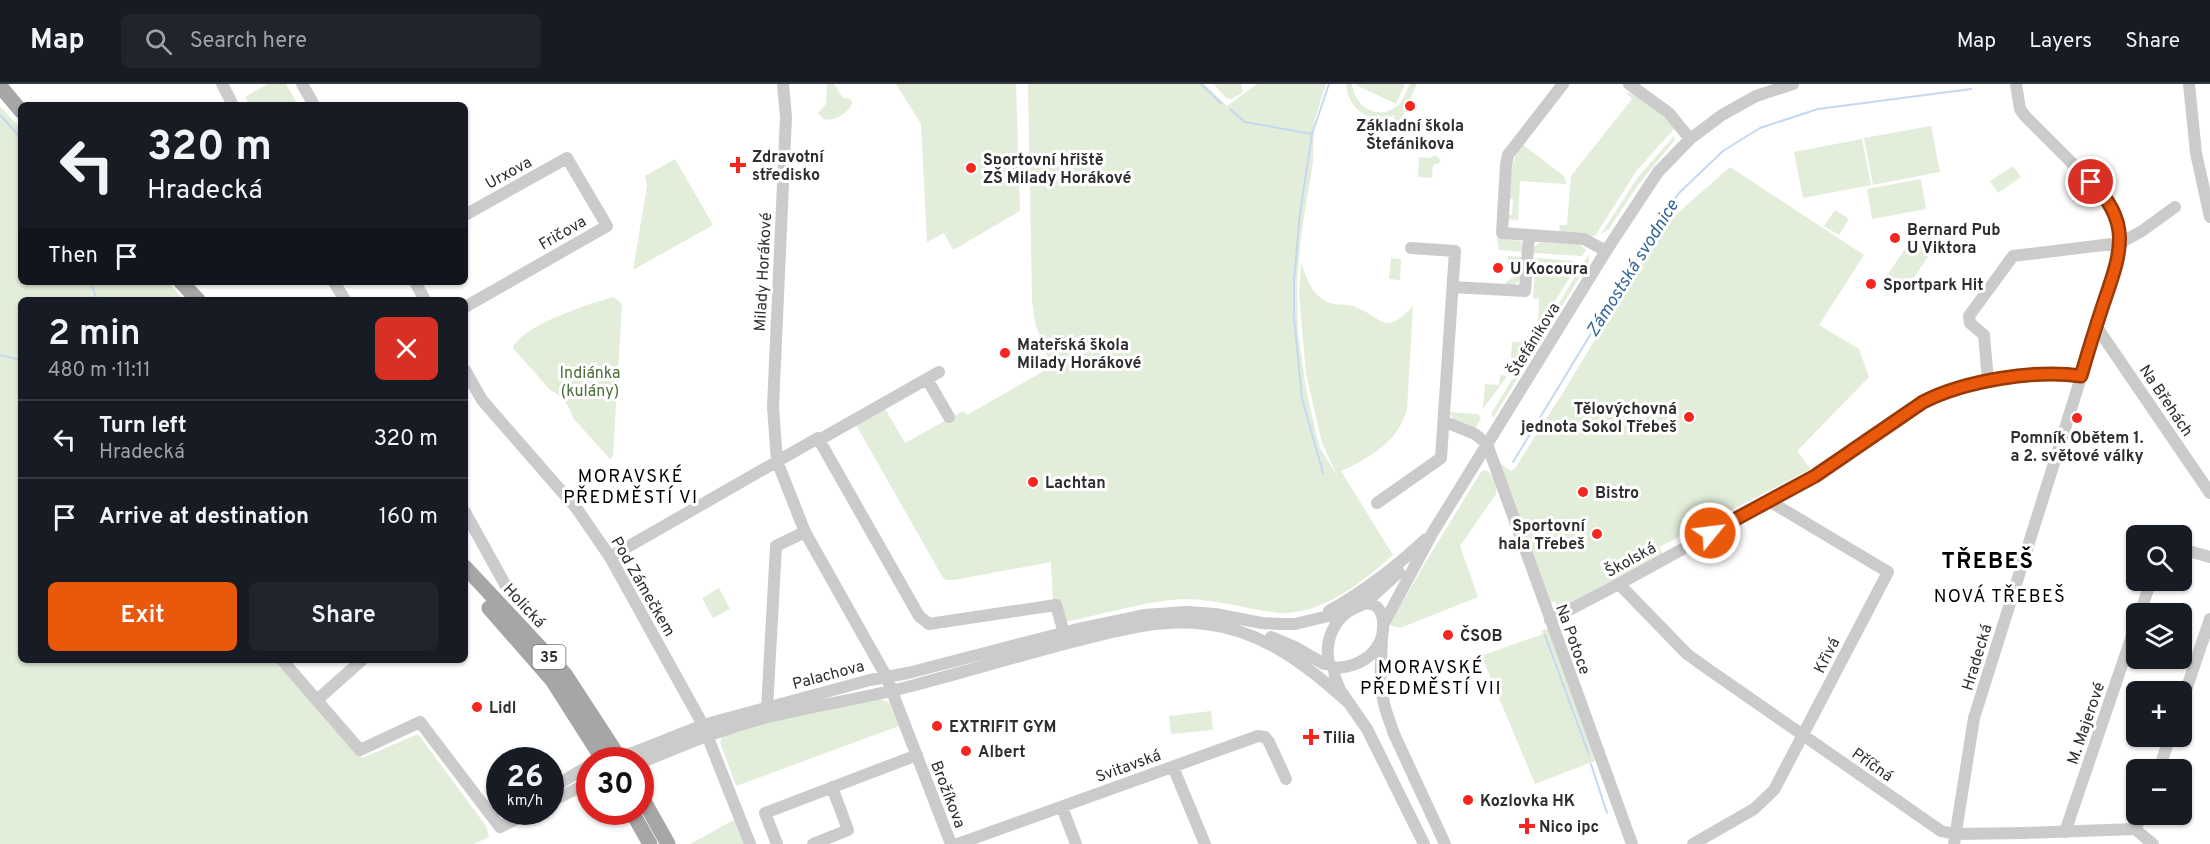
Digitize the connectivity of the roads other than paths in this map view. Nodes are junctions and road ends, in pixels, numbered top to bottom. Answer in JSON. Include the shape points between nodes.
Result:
{"nodes":[{"id":1,"x":5,"y":84,"type":"edge"},
{"id":2,"x":222,"y":84,"type":"edge"},
{"id":3,"x":302,"y":84,"type":"edge"},
{"id":4,"x":783,"y":84,"type":"edge"},
{"id":5,"x":1563,"y":84,"type":"edge"},
{"id":6,"x":1629,"y":84,"type":"edge"},
{"id":7,"x":1793,"y":84,"type":"edge"},
{"id":8,"x":2016,"y":84,"type":"edge"},
{"id":9,"x":0,"y":86,"type":"edge"},
{"id":10,"x":2187,"y":87,"type":"edge"},
{"id":11,"x":23,"y":102,"type":"edge"},
{"id":12,"x":231,"y":102,"type":"edge"},
{"id":13,"x":312,"y":102,"type":"edge"},
{"id":14,"x":18,"y":107,"type":"edge"},
{"id":15,"x":1690,"y":139,"type":"junction"},
{"id":16,"x":567,"y":158,"type":"joint"},
{"id":17,"x":2206,"y":186,"type":"edge"},
{"id":18,"x":2175,"y":207,"type":"dead end"},
{"id":19,"x":468,"y":213,"type":"edge"},
{"id":20,"x":2210,"y":217,"type":"edge"},
{"id":21,"x":1529,"y":235,"type":"junction"},
{"id":22,"x":2120,"y":243,"type":"junction"},
{"id":23,"x":1411,"y":248,"type":"dead end"},
{"id":24,"x":1606,"y":251,"type":"junction"},
{"id":25,"x":184,"y":285,"type":"edge"},
{"id":26,"x":198,"y":285,"type":"edge"},
{"id":27,"x":1453,"y":286,"type":"junction"},
{"id":28,"x":195,"y":297,"type":"edge"},
{"id":29,"x":209,"y":297,"type":"edge"},
{"id":30,"x":468,"y":305,"type":"edge"},
{"id":31,"x":2096,"y":326,"type":"junction"},
{"id":32,"x":939,"y":372,"type":"dead end"},
{"id":33,"x":468,"y":375,"type":"edge"},
{"id":34,"x":2081,"y":376,"type":"junction"},
{"id":35,"x":927,"y":379,"type":"junction"},
{"id":36,"x":1988,"y":381,"type":"junction"},
{"id":37,"x":949,"y":417,"type":"dead end"},
{"id":38,"x":1444,"y":422,"type":"junction"},
{"id":39,"x":819,"y":440,"type":"junction"},
{"id":40,"x":1487,"y":444,"type":"junction"},
{"id":41,"x":777,"y":461,"type":"junction"},
{"id":42,"x":2210,"y":493,"type":"edge"},
{"id":43,"x":1769,"y":501,"type":"junction"},
{"id":44,"x":1377,"y":503,"type":"dead end"},
{"id":45,"x":468,"y":518,"type":"edge"},
{"id":46,"x":805,"y":532,"type":"junction"},
{"id":47,"x":1433,"y":532,"type":"junction"},
{"id":48,"x":2192,"y":552,"type":"edge"},
{"id":49,"x":610,"y":557,"type":"junction"},
{"id":50,"x":2210,"y":557,"type":"edge"},
{"id":51,"x":468,"y":570,"type":"edge"},
{"id":52,"x":468,"y":584,"type":"edge"},
{"id":53,"x":1619,"y":585,"type":"junction"},
{"id":54,"x":507,"y":588,"type":"dead end"},
{"id":55,"x":1365,"y":604,"type":"junction"},
{"id":56,"x":1349,"y":611,"type":"junction"},
{"id":57,"x":1314,"y":619,"type":"junction"},
{"id":58,"x":2210,"y":619,"type":"edge"},
{"id":59,"x":1550,"y":620,"type":"junction"},
{"id":60,"x":1383,"y":625,"type":"junction"},
{"id":61,"x":1240,"y":631,"type":"junction"},
{"id":62,"x":1066,"y":638,"type":"junction"},
{"id":63,"x":1382,"y":638,"type":"junction"},
{"id":64,"x":2126,"y":653,"type":"edge"},
{"id":65,"x":285,"y":663,"type":"edge"},
{"id":66,"x":359,"y":663,"type":"edge"},
{"id":67,"x":1332,"y":666,"type":"junction"},
{"id":68,"x":886,"y":676,"type":"junction"},
{"id":69,"x":2189,"y":681,"type":"edge"},
{"id":70,"x":892,"y":690,"type":"junction"},
{"id":71,"x":317,"y":700,"type":"junction"},
{"id":72,"x":1350,"y":704,"type":"junction"},
{"id":73,"x":767,"y":708,"type":"junction"},
{"id":74,"x":706,"y":730,"type":"junction"},
{"id":75,"x":1803,"y":736,"type":"junction"},
{"id":76,"x":602,"y":747,"type":"edge"},
{"id":77,"x":605,"y":747,"type":"edge"},
{"id":78,"x":653,"y":747,"type":"edge"},
{"id":79,"x":917,"y":755,"type":"junction"},
{"id":80,"x":654,"y":756,"type":"edge"},
{"id":81,"x":1173,"y":767,"type":"junction"},
{"id":82,"x":1286,"y":779,"type":"dead end"},
{"id":83,"x":832,"y":787,"type":"junction"},
{"id":84,"x":1062,"y":807,"type":"junction"},
{"id":85,"x":486,"y":809,"type":"edge"},
{"id":86,"x":654,"y":819,"type":"edge"},
{"id":87,"x":639,"y":825,"type":"edge"},
{"id":88,"x":2136,"y":825,"type":"edge"},
{"id":89,"x":2134,"y":829,"type":"junction"},
{"id":90,"x":2065,"y":832,"type":"junction"},
{"id":91,"x":1955,"y":839,"type":"edge"},
{"id":92,"x":2023,"y":839,"type":"edge"},
{"id":93,"x":650,"y":844,"type":"edge"},
{"id":94,"x":668,"y":844,"type":"edge"},
{"id":95,"x":750,"y":844,"type":"edge"},
{"id":96,"x":777,"y":844,"type":"edge"},
{"id":97,"x":813,"y":844,"type":"edge"},
{"id":98,"x":951,"y":844,"type":"edge"},
{"id":99,"x":958,"y":844,"type":"edge"},
{"id":100,"x":1076,"y":844,"type":"edge"},
{"id":101,"x":1205,"y":844,"type":"edge"},
{"id":102,"x":1424,"y":844,"type":"edge"},
{"id":103,"x":1445,"y":844,"type":"edge"},
{"id":104,"x":1632,"y":844,"type":"edge"},
{"id":105,"x":1693,"y":844,"type":"edge"},
{"id":106,"x":2153,"y":844,"type":"edge"}],
"edges":[{"from":1,"to":11,"type":"main road"},
{"from":2,"to":12,"type":"street"},
{"from":3,"to":13,"type":"street"},
{"from":4,"to":41,"type":"street","name":"Milady Horákové","via":[[786,117],[773,407]]},
{"from":5,"to":21,"type":"street","via":[[1508,155],[1502,233]]},
{"from":6,"to":15,"type":"street","via":[[1669,113]]},
{"from":7,"to":15,"type":"street","name":"Štefánikova","via":[[1738,105]]},
{"from":8,"to":22,"type":"street","name":"Hradecká","via":[[2020,110],[2106,196],[2117,220]]},
{"from":9,"to":14,"type":"main road"},
{"from":10,"to":17,"type":"street"},
{"from":15,"to":24,"type":"street","name":"Štefánikova","via":[[1658,172]]},
{"from":16,"to":19,"type":"street","name":"Urxova"},
{"from":16,"to":30,"type":"street","name":"Fričova","via":[[607,226]]},
{"from":17,"to":20,"type":"street"},
{"from":18,"to":22,"type":"street"},
{"from":21,"to":24,"type":"street","via":[[1584,239]]},
{"from":21,"to":27,"type":"street","name":"Štefánikova","via":[[1526,291]]},
{"from":22,"to":31,"type":"street","name":"Hradecká"},
{"from":22,"to":36,"type":"street","via":[[2013,256],[1969,316],[1970,323],[1984,335]]},
{"from":23,"to":27,"type":"street","via":[[1455,250]]},
{"from":24,"to":40,"type":"street","name":"Štefánikova"},
{"from":25,"to":28,"type":"main road"},
{"from":26,"to":29,"type":"main road"},
{"from":27,"to":38,"type":"street"},
{"from":31,"to":34,"type":"street","name":"Hradecká"},
{"from":31,"to":42,"type":"street","name":"Na Břehách"},
{"from":32,"to":35,"type":"street"},
{"from":33,"to":49,"type":"street","name":"Pod Zámečkem","via":[[482,400],[577,509]]},
{"from":34,"to":36,"type":"street","name":"Školská","via":[[2061,373]]},
{"from":34,"to":91,"type":"street","name":"Hradecká","via":[[1974,718]]},
{"from":35,"to":37,"type":"street"},
{"from":35,"to":39,"type":"street"},
{"from":36,"to":43,"type":"street","name":"Školská","via":[[1956,388],[1923,402],[1815,476]]},
{"from":38,"to":40,"type":"street","via":[[1475,434]]},
{"from":38,"to":44,"type":"street","via":[[1441,458]]},
{"from":39,"to":41,"type":"street"},
{"from":39,"to":62,"type":"street","via":[[919,616],[929,624],[1056,605]]},
{"from":40,"to":47,"type":"street","name":"Štefánikova"},
{"from":40,"to":59,"type":"street","name":"Na Potoce"},
{"from":41,"to":46,"type":"street","name":"Milady Horákové"},
{"from":41,"to":49,"type":"street"},
{"from":43,"to":53,"type":"street","name":"Školská"},
{"from":43,"to":75,"type":"street","name":"Křivá","via":[[1888,572]]},
{"from":45,"to":54,"type":"street"},
{"from":46,"to":68,"type":"street","name":"Milady Horákové"},
{"from":46,"to":73,"type":"street","via":[[776,546]]},
{"from":47,"to":55,"type":"street","name":"Štefánikova"},
{"from":47,"to":57,"type":"street","via":[[1397,566]]},
{"from":47,"to":60,"type":"street","name":"Štefánikova"},
{"from":48,"to":50,"type":"street"},
{"from":49,"to":74,"type":"street","name":"Pod Zámečkem"},
{"from":51,"to":77,"type":"main road","name":"Holická","number":"35","via":[[565,674]]},
{"from":52,"to":76,"type":"main road","name":"Holická","number":"35","via":[[552,680]]},
{"from":53,"to":59,"type":"street","name":"Školská"},
{"from":53,"to":75,"type":"street","name":"Příčná","via":[[1687,654]]},
{"from":55,"to":56,"type":"street"},
{"from":55,"to":60,"type":"street","via":[[1378,608]]},
{"from":56,"to":57,"type":"street","name":"Palachova"},
{"from":56,"to":67,"type":"street","via":[[1333,628],[1328,651]]},
{"from":57,"to":62,"type":"street","name":"Palachova","via":[[1282,624],[1215,614],[1166,612]]},
{"from":58,"to":69,"type":"street"},
{"from":59,"to":104,"type":"street","name":"Na Potoce"},
{"from":60,"to":63,"type":"street"},
{"from":61,"to":62,"type":"street","name":"Palachova","via":[[1204,624],[1166,623]]},
{"from":61,"to":67,"type":"street","via":[[1277,639]]},
{"from":61,"to":72,"type":"street","name":"Palachova","via":[[1300,662]]},
{"from":62,"to":68,"type":"street","name":"Palachova"},
{"from":62,"to":70,"type":"street","name":"Palachova"},
{"from":63,"to":67,"type":"street","via":[[1367,659],[1347,667]]},
{"from":63,"to":103,"type":"street","via":[[1380,687],[1386,711]]},
{"from":64,"to":90,"type":"street","name":"M. Majerové"},
{"from":65,"to":71,"type":"street"},
{"from":66,"to":71,"type":"street"},
{"from":67,"to":72,"type":"street","via":[[1338,686]]},
{"from":68,"to":70,"type":"street","name":"Milady Horákové"},
{"from":68,"to":73,"type":"street","name":"Palachova"},
{"from":70,"to":74,"type":"street","name":"Palachova"},
{"from":70,"to":79,"type":"street","name":"Brožíkova"},
{"from":71,"to":85,"type":"street","via":[[360,750],[420,722]]},
{"from":72,"to":102,"type":"street","via":[[1367,729]]},
{"from":73,"to":74,"type":"street","name":"Palachova"},
{"from":74,"to":78,"type":"street","name":"Palachova"},
{"from":74,"to":80,"type":"street","name":"Palachova"},
{"from":74,"to":95,"type":"street","name":"Pod Zámečkem"},
{"from":75,"to":91,"type":"street","name":"Příčná"},
{"from":75,"to":105,"type":"street","name":"Křivá","via":[[1774,790],[1761,803]]},
{"from":79,"to":83,"type":"street","name":"Brožíkova"},
{"from":79,"to":98,"type":"street","name":"Brožíkova"},
{"from":81,"to":82,"type":"street","name":"Svitavská","via":[[1262,736],[1269,742]]},
{"from":81,"to":84,"type":"street","name":"Svitavská"},
{"from":81,"to":101,"type":"street"},
{"from":83,"to":96,"type":"street","name":"Brožíkova","via":[[765,813]]},
{"from":83,"to":97,"type":"street","via":[[848,830]]},
{"from":84,"to":99,"type":"street","name":"Svitavská"},
{"from":84,"to":100,"type":"street"},
{"from":86,"to":94,"type":"main road"},
{"from":87,"to":93,"type":"main road"},
{"from":88,"to":89,"type":"street"},
{"from":89,"to":90,"type":"street","name":"Příčná"},
{"from":89,"to":106,"type":"street"},
{"from":90,"to":92,"type":"street","name":"Příčná"},
{"from":91,"to":92,"type":"street","name":"Příčná"}]}
